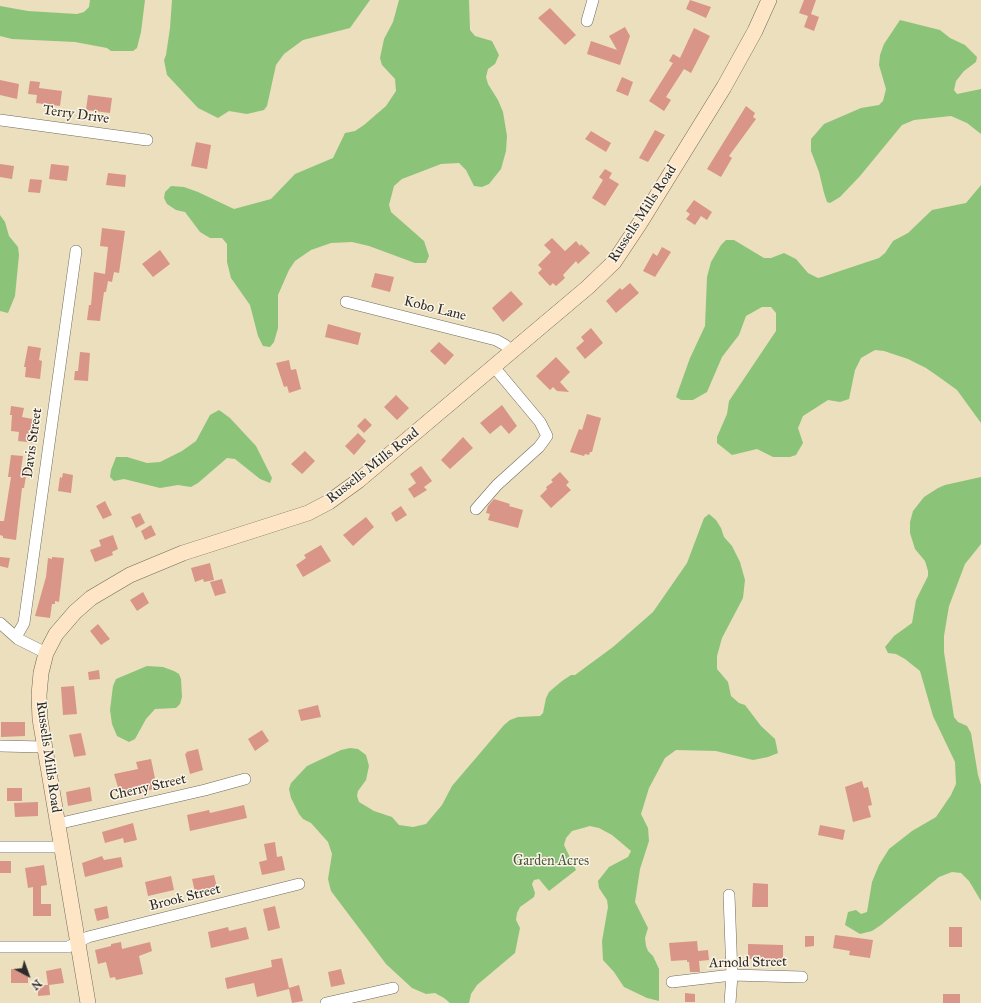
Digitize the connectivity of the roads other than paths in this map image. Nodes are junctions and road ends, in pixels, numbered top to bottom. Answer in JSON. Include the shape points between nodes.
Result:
{"nodes":[{"id":1,"x":593,"y":0,"type":"edge"},
{"id":2,"x":769,"y":0,"type":"edge"},
{"id":3,"x":586,"y":21,"type":"dead end"},
{"id":4,"x":0,"y":120,"type":"edge"},
{"id":5,"x":147,"y":140,"type":"dead end"},
{"id":6,"x":76,"y":251,"type":"dead end"},
{"id":7,"x":346,"y":302,"type":"dead end"},
{"id":8,"x":512,"y":352,"type":"junction"},
{"id":9,"x":494,"y":367,"type":"junction"},
{"id":10,"x":476,"y":509,"type":"dead end"},
{"id":11,"x":0,"y":623,"type":"edge"},
{"id":12,"x":16,"y":637,"type":"junction"},
{"id":13,"x":46,"y":653,"type":"junction"},
{"id":14,"x":0,"y":746,"type":"edge"},
{"id":15,"x":44,"y":747,"type":"junction"},
{"id":16,"x":245,"y":779,"type":"dead end"},
{"id":17,"x":57,"y":824,"type":"junction"},
{"id":18,"x":0,"y":847,"type":"edge"},
{"id":19,"x":62,"y":847,"type":"junction"},
{"id":20,"x":299,"y":884,"type":"dead end"},
{"id":21,"x":729,"y":895,"type":"dead end"},
{"id":22,"x":78,"y":942,"type":"junction"},
{"id":23,"x":0,"y":947,"type":"edge"},
{"id":24,"x":732,"y":975,"type":"junction"},
{"id":25,"x":802,"y":977,"type":"dead end"},
{"id":26,"x":672,"y":982,"type":"dead end"},
{"id":27,"x":393,"y":988,"type":"dead end"},
{"id":28,"x":88,"y":1003,"type":"edge"},
{"id":29,"x":326,"y":1003,"type":"edge"},
{"id":30,"x":730,"y":1003,"type":"edge"}],
"edges":[{"from":1,"to":3,"type":"street"},
{"from":2,"to":8,"type":"main road","name":"Russells Mills Road","via":[[724,87],[621,252],[588,287]]},
{"from":4,"to":5,"type":"street","name":"Terry Drive"},
{"from":6,"to":12,"type":"street","name":"Davis Street","via":[[24,623]]},
{"from":7,"to":8,"type":"street","name":"Kobo Lane","via":[[496,340]]},
{"from":8,"to":9,"type":"main road","name":"Russells Mills Road"},
{"from":9,"to":10,"type":"street","via":[[540,422],[547,436]]},
{"from":9,"to":13,"type":"main road","name":"Russells Mills Road","via":[[358,481],[328,502],[308,512],[154,564],[109,586],[91,598],[69,619],[56,634]]},
{"from":11,"to":12,"type":"street"},
{"from":12,"to":13,"type":"street"},
{"from":13,"to":15,"type":"main road","name":"Russells Mills Road","via":[[39,695]]},
{"from":14,"to":15,"type":"street"},
{"from":15,"to":17,"type":"main road","name":"Russells Mills Road"},
{"from":16,"to":17,"type":"street","name":"Cherry Street"},
{"from":17,"to":19,"type":"main road","name":"Russells Mills Road"},
{"from":18,"to":19,"type":"street"},
{"from":19,"to":22,"type":"main road","name":"Russells Mills Road"},
{"from":20,"to":22,"type":"street","name":"Brook Street","via":[[88,937]]},
{"from":21,"to":24,"type":"street"},
{"from":22,"to":23,"type":"street","name":"Brook Street","via":[[68,947]]},
{"from":22,"to":28,"type":"main road","name":"Russells Mills Road"},
{"from":24,"to":25,"type":"street","name":"Arnold Street"},
{"from":24,"to":26,"type":"street","name":"Arnold Street"},
{"from":24,"to":30,"type":"street"},
{"from":27,"to":29,"type":"street"}]}
